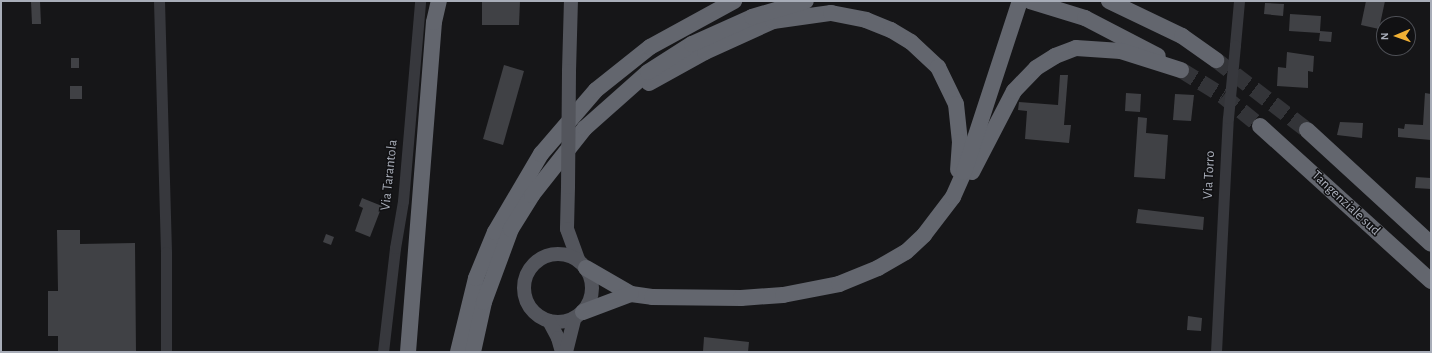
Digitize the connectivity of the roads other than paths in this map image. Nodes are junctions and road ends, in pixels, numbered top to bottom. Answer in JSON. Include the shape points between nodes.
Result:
{"nodes":[{"id":1,"x":159,"y":1,"type":"edge"},
{"id":2,"x":420,"y":1,"type":"edge"},
{"id":3,"x":439,"y":1,"type":"edge"},
{"id":4,"x":571,"y":1,"type":"edge"},
{"id":5,"x":734,"y":1,"type":"edge"},
{"id":6,"x":806,"y":1,"type":"edge"},
{"id":7,"x":1030,"y":1,"type":"edge"},
{"id":8,"x":1109,"y":1,"type":"edge"},
{"id":9,"x":1239,"y":1,"type":"edge"},
{"id":10,"x":1018,"y":7,"type":"edge"},
{"id":11,"x":1216,"y":60,"type":"tunnel mouth"},
{"id":12,"x":604,"y":108,"type":"junction"},
{"id":13,"x":1260,"y":126,"type":"tunnel mouth"},
{"id":14,"x":1307,"y":130,"type":"tunnel mouth"},
{"id":15,"x":953,"y":197,"type":"junction"},
{"id":16,"x":567,"y":229,"type":"junction"},
{"id":17,"x":1431,"y":244,"type":"edge"},
{"id":18,"x":550,"y":254,"type":"junction"},
{"id":19,"x":582,"y":264,"type":"junction"},
{"id":20,"x":1431,"y":281,"type":"edge"},
{"id":21,"x":631,"y":294,"type":"junction"},
{"id":22,"x":578,"y":316,"type":"junction"},
{"id":23,"x":549,"y":321,"type":"junction"},
{"id":24,"x":166,"y":352,"type":"edge"},
{"id":25,"x":384,"y":352,"type":"edge"},
{"id":26,"x":408,"y":352,"type":"edge"},
{"id":27,"x":458,"y":352,"type":"edge"},
{"id":28,"x":473,"y":352,"type":"edge"},
{"id":29,"x":562,"y":352,"type":"edge"},
{"id":30,"x":566,"y":352,"type":"edge"},
{"id":31,"x":1216,"y":352,"type":"edge"}],
"edges":[{"from":1,"to":24,"type":"street"},
{"from":2,"to":25,"type":"street","name":"Via Tarantola","via":[[403,202],[395,248]]},
{"from":3,"to":26,"type":"highway","via":[[434,22]]},
{"from":4,"to":16,"type":"main road","bridge":true},
{"from":5,"to":27,"type":"highway","via":[[650,47],[596,90],[542,154],[495,232],[476,278]]},
{"from":6,"to":12,"type":"highway","via":[[752,17],[692,44],[648,72]]},
{"from":7,"to":15,"type":"highway","via":[[1085,18],[1182,70],[1121,51],[1076,48],[1055,56],[1036,68],[1014,91],[976,167]]},
{"from":8,"to":11,"type":"highway","via":[[1182,36]]},
{"from":9,"to":31,"type":"street","name":"Via Torro","bridge":true,"via":[[1228,118]]},
{"from":10,"to":15,"type":"highway","via":[[964,172]]},
{"from":12,"to":15,"type":"highway","via":[[705,52],[773,21],[831,13],[866,20],[911,42],[938,68],[956,104],[961,158]]},
{"from":12,"to":28,"type":"highway","via":[[561,156],[532,195],[512,230],[484,302]]},
{"from":13,"to":20,"type":"highway","name":"Tangenziale sud"},
{"from":14,"to":17,"type":"highway","name":"Tangenziale sud"},
{"from":15,"to":21,"type":"highway","via":[[924,235],[906,252],[878,268],[839,284],[790,294],[741,298],[652,298]]},
{"from":16,"to":18,"type":"main road"},
{"from":16,"to":19,"type":"main road"},
{"from":18,"to":19,"type":"main road","via":[[565,254]]},
{"from":18,"to":23,"type":"main road","via":[[531,266],[524,287],[530,308]]},
{"from":19,"to":21,"type":"highway"},
{"from":19,"to":22,"type":"main road","via":[[591,279],[592,291],[590,303]]},
{"from":21,"to":22,"type":"highway"},
{"from":22,"to":23,"type":"main road","via":[[561,322]]},
{"from":22,"to":30,"type":"main road"},
{"from":23,"to":29,"type":"main road"}]}
